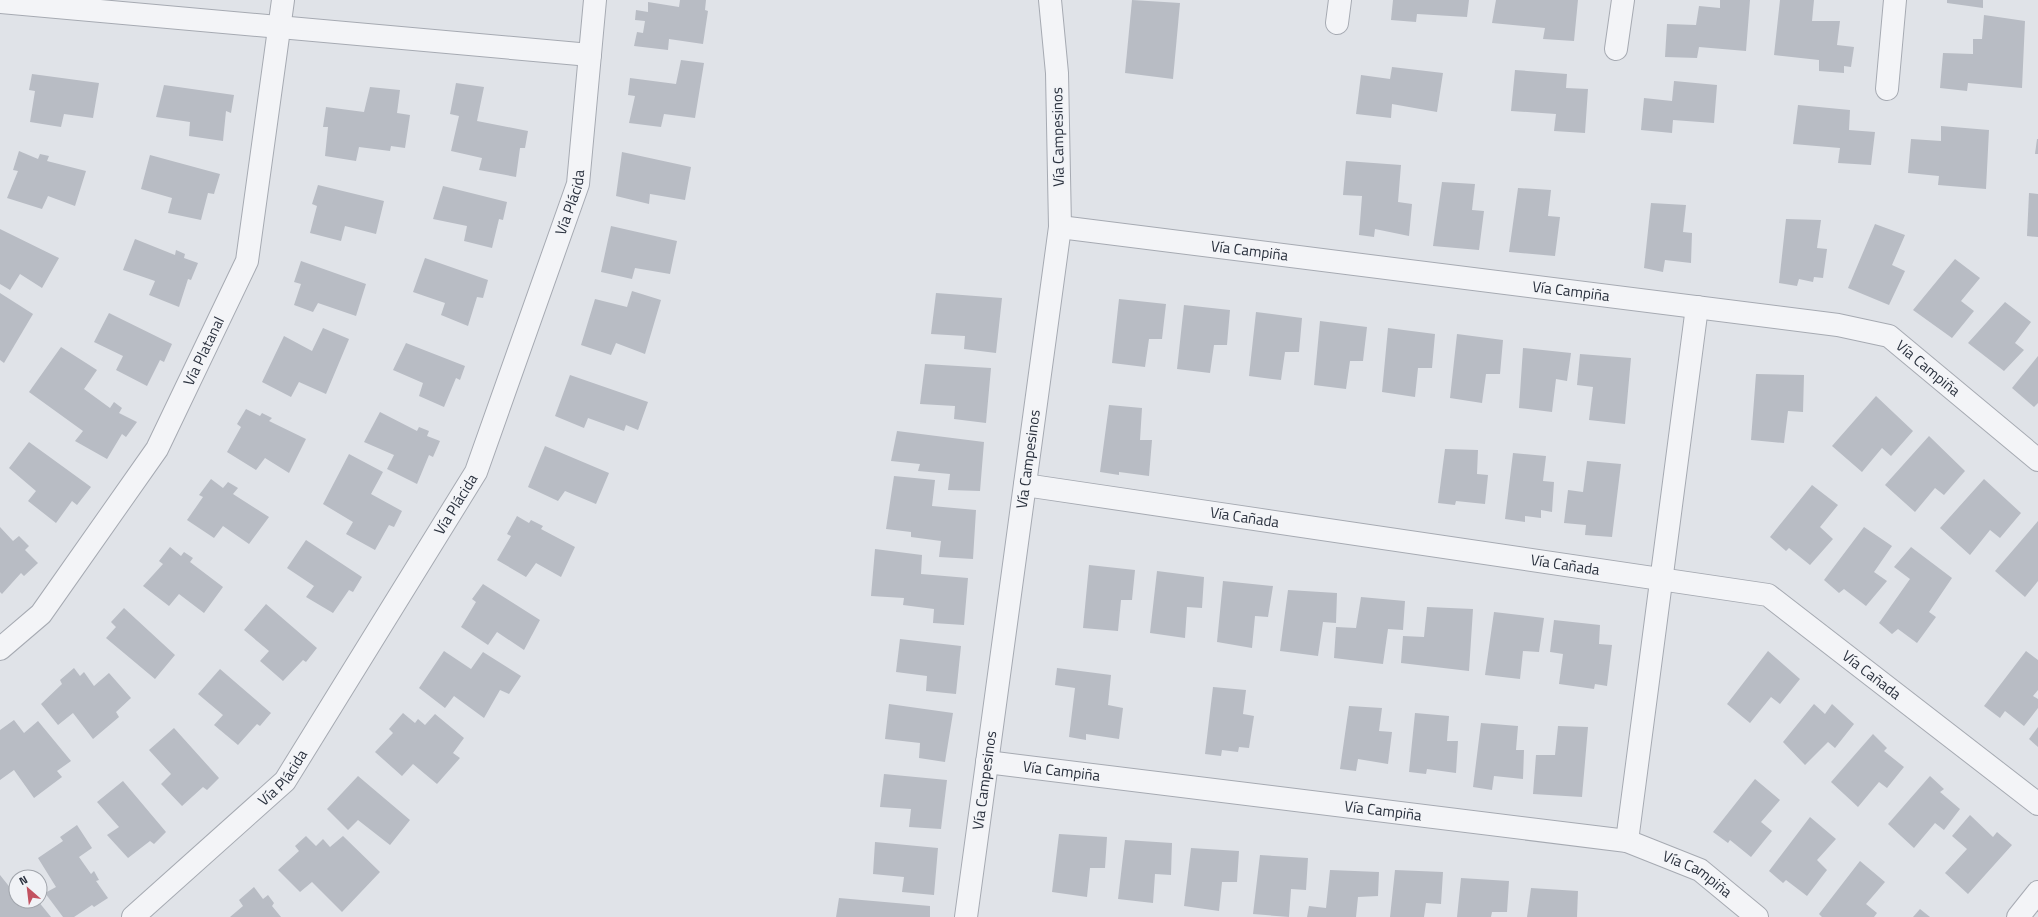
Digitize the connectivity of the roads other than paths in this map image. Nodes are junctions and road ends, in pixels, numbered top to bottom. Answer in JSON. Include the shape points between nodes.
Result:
{"nodes":[{"id":1,"x":283,"y":0,"type":"edge"},
{"id":2,"x":595,"y":0,"type":"edge"},
{"id":3,"x":1050,"y":0,"type":"edge"},
{"id":4,"x":1340,"y":0,"type":"edge"},
{"id":5,"x":1623,"y":0,"type":"edge"},
{"id":6,"x":1895,"y":0,"type":"edge"},
{"id":7,"x":0,"y":2,"type":"edge"},
{"id":8,"x":1337,"y":23,"type":"dead end"},
{"id":9,"x":279,"y":27,"type":"junction"},
{"id":10,"x":1616,"y":49,"type":"dead end"},
{"id":11,"x":590,"y":55,"type":"junction"},
{"id":12,"x":1887,"y":89,"type":"dead end"},
{"id":13,"x":1060,"y":227,"type":"junction"},
{"id":14,"x":1697,"y":307,"type":"junction"},
{"id":15,"x":2038,"y":460,"type":"edge"},
{"id":16,"x":1025,"y":485,"type":"junction"},
{"id":17,"x":1661,"y":580,"type":"junction"},
{"id":18,"x":0,"y":649,"type":"edge"},
{"id":19,"x":987,"y":762,"type":"junction"},
{"id":20,"x":2038,"y":804,"type":"edge"},
{"id":21,"x":1627,"y":841,"type":"junction"},
{"id":22,"x":2038,"y":892,"type":"edge"},
{"id":23,"x":133,"y":917,"type":"edge"},
{"id":24,"x":966,"y":917,"type":"edge"},
{"id":25,"x":1758,"y":917,"type":"edge"},
{"id":26,"x":2018,"y":917,"type":"edge"}],
"edges":[{"from":1,"to":9,"type":"street","name":"Vía Platanal"},
{"from":2,"to":11,"type":"street","name":"Vía Plácida"},
{"from":3,"to":13,"type":"street","name":"Vía Campesinos","via":[[1057,73]]},
{"from":4,"to":8,"type":"street"},
{"from":5,"to":10,"type":"street"},
{"from":6,"to":12,"type":"street"},
{"from":7,"to":9,"type":"street"},
{"from":9,"to":11,"type":"street"},
{"from":9,"to":18,"type":"street","name":"Vía Platanal","via":[[247,261],[157,449],[41,614]]},
{"from":11,"to":23,"type":"street","name":"Vía Plácida","via":[[578,184],[476,472],[285,781]]},
{"from":13,"to":14,"type":"street","name":"Vía Campiña"},
{"from":13,"to":16,"type":"street","name":"Vía Campesinos"},
{"from":14,"to":15,"type":"street","name":"Vía Campiña","via":[[1838,325],[1890,336]]},
{"from":14,"to":17,"type":"street"},
{"from":16,"to":17,"type":"street","name":"Vía Cañada"},
{"from":16,"to":19,"type":"street","name":"Vía Campesinos"},
{"from":17,"to":20,"type":"street","name":"Vía Cañada","via":[[1768,595]]},
{"from":17,"to":21,"type":"street"},
{"from":19,"to":21,"type":"street","name":"Vía Campiña"},
{"from":19,"to":24,"type":"street","name":"Vía Campesinos"},
{"from":21,"to":25,"type":"street","name":"Vía Campiña","via":[[1700,870]]},
{"from":22,"to":26,"type":"street"}]}
